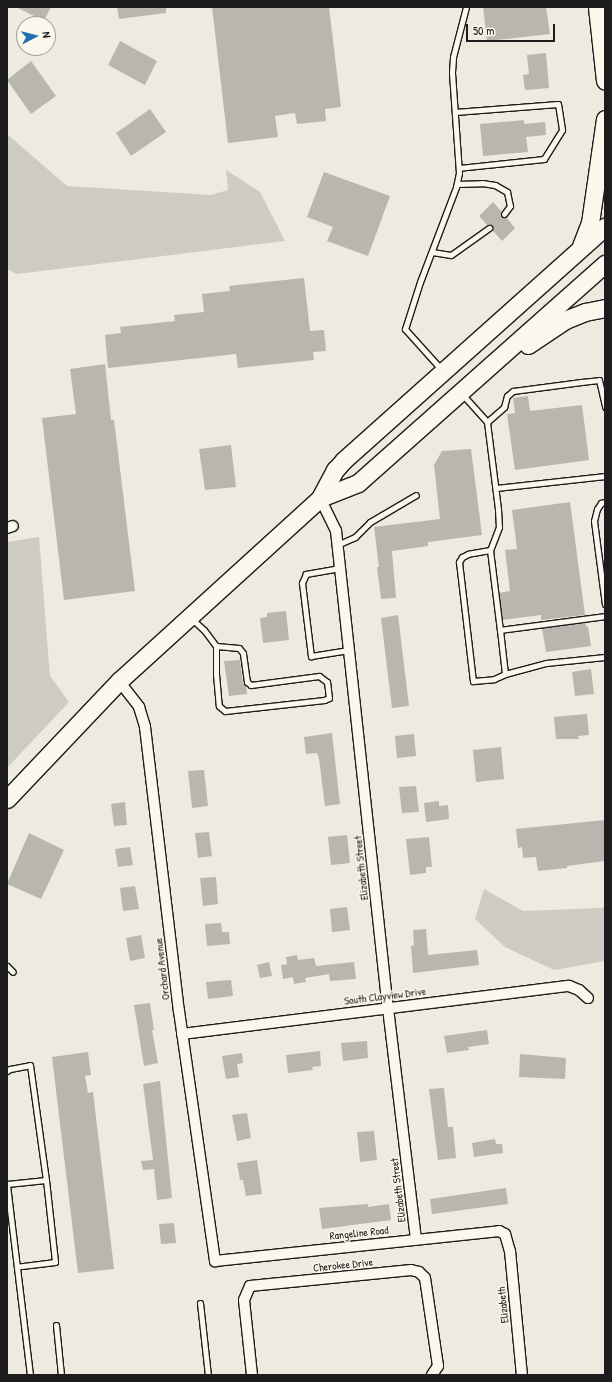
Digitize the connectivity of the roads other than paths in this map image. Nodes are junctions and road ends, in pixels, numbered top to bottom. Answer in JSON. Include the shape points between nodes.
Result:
{"nodes":[{"id":1,"x":466,"y":7,"type":"edge"},
{"id":2,"x":597,"y":7,"type":"edge"},
{"id":3,"x":605,"y":80,"type":"edge"},
{"id":4,"x":455,"y":112,"type":"junction"},
{"id":5,"x":605,"y":119,"type":"edge"},
{"id":6,"x":459,"y":168,"type":"junction"},
{"id":7,"x":457,"y":184,"type":"junction"},
{"id":8,"x":504,"y":214,"type":"dead end"},
{"id":9,"x":605,"y":227,"type":"edge"},
{"id":10,"x":487,"y":229,"type":"dead end"},
{"id":11,"x":432,"y":252,"type":"junction"},
{"id":12,"x":576,"y":253,"type":"junction"},
{"id":13,"x":605,"y":264,"type":"edge"},
{"id":14,"x":605,"y":308,"type":"edge"},
{"id":15,"x":496,"y":361,"type":"junction"},
{"id":16,"x":443,"y":371,"type":"junction"},
{"id":17,"x":461,"y":393,"type":"junction"},
{"id":18,"x":605,"y":407,"type":"edge"},
{"id":19,"x":487,"y":422,"type":"junction"},
{"id":20,"x":605,"y":476,"type":"edge"},
{"id":21,"x":496,"y":488,"type":"junction"},
{"id":22,"x":416,"y":494,"type":"dead end"},
{"id":23,"x":320,"y":498,"type":"junction"},
{"id":24,"x":605,"y":502,"type":"edge"},
{"id":25,"x":337,"y":545,"type":"junction"},
{"id":26,"x":490,"y":550,"type":"junction"},
{"id":27,"x":340,"y":568,"type":"junction"},
{"id":28,"x":605,"y":604,"type":"edge"},
{"id":29,"x":605,"y":616,"type":"edge"},
{"id":30,"x":189,"y":617,"type":"junction"},
{"id":31,"x":500,"y":630,"type":"junction"},
{"id":32,"x":216,"y":646,"type":"junction"},
{"id":33,"x":349,"y":650,"type":"junction"},
{"id":34,"x":605,"y":657,"type":"edge"},
{"id":35,"x":505,"y":674,"type":"junction"},
{"id":36,"x":119,"y":680,"type":"junction"},
{"id":37,"x":7,"y":799,"type":"edge"},
{"id":38,"x":7,"y":966,"type":"edge"},
{"id":39,"x":13,"y":972,"type":"dead end"},
{"id":40,"x":588,"y":998,"type":"dead end"},
{"id":41,"x":388,"y":1008,"type":"junction"},
{"id":42,"x":182,"y":1034,"type":"junction"},
{"id":43,"x":7,"y":1071,"type":"edge"},
{"id":44,"x":46,"y":1180,"type":"junction"},
{"id":45,"x":7,"y":1185,"type":"edge"},
{"id":46,"x":9,"y":1219,"type":"edge"},
{"id":47,"x":504,"y":1234,"type":"joint"},
{"id":48,"x":416,"y":1239,"type":"junction"},
{"id":49,"x":216,"y":1261,"type":"joint"},
{"id":50,"x":17,"y":1267,"type":"junction"},
{"id":51,"x":200,"y":1303,"type":"dead end"},
{"id":52,"x":56,"y":1325,"type":"dead end"},
{"id":53,"x":30,"y":1375,"type":"edge"},
{"id":54,"x":61,"y":1375,"type":"edge"},
{"id":55,"x":208,"y":1375,"type":"edge"},
{"id":56,"x":252,"y":1375,"type":"edge"},
{"id":57,"x":432,"y":1375,"type":"edge"},
{"id":58,"x":522,"y":1375,"type":"edge"}],
"edges":[{"from":1,"to":4,"type":"lane","via":[[453,57]]},
{"from":2,"to":3,"type":"highway"},
{"from":4,"to":6,"type":"lane"},
{"from":4,"to":6,"type":"lane","via":[[558,104],[562,130],[544,159]]},
{"from":5,"to":12,"type":"highway","via":[[588,230]]},
{"from":6,"to":7,"type":"lane"},
{"from":7,"to":8,"type":"lane","via":[[495,185],[507,192],[510,206]]},
{"from":7,"to":11,"type":"lane"},
{"from":9,"to":12,"type":"highway"},
{"from":10,"to":11,"type":"lane","via":[[451,255]]},
{"from":11,"to":16,"type":"lane","via":[[405,329]]},
{"from":12,"to":16,"type":"highway"},
{"from":13,"to":15,"type":"highway"},
{"from":14,"to":15,"type":"highway","via":[[565,320],[526,347]]},
{"from":15,"to":17,"type":"highway"},
{"from":16,"to":23,"type":"highway","via":[[344,460],[335,470]]},
{"from":17,"to":19,"type":"lane"},
{"from":17,"to":23,"type":"highway","via":[[358,483]]},
{"from":18,"to":19,"type":"lane","via":[[599,380],[581,382],[512,391],[507,396],[504,407]]},
{"from":19,"to":21,"type":"lane"},
{"from":20,"to":21,"type":"lane"},
{"from":21,"to":26,"type":"lane","via":[[499,527]]},
{"from":22,"to":25,"type":"lane","via":[[370,522],[355,537]]},
{"from":23,"to":25,"type":"street","name":"Elizabeth Street","via":[[336,531]]},
{"from":23,"to":30,"type":"highway"},
{"from":24,"to":28,"type":"lane","via":[[597,509],[594,521]]},
{"from":25,"to":27,"type":"street","name":"Elizabeth Street"},
{"from":26,"to":31,"type":"lane"},
{"from":26,"to":35,"type":"lane","via":[[468,554],[459,562],[473,681],[494,679]]},
{"from":27,"to":33,"type":"street","name":"Elizabeth Street"},
{"from":27,"to":33,"type":"lane","via":[[306,574],[302,584],[311,656]]},
{"from":29,"to":31,"type":"lane"},
{"from":30,"to":32,"type":"lane","via":[[204,630]]},
{"from":30,"to":36,"type":"highway"},
{"from":31,"to":35,"type":"lane"},
{"from":32,"to":32,"type":"lane","via":[[219,706],[225,711],[328,698],[327,682],[319,676],[251,685],[247,682],[243,653],[239,648]]},
{"from":33,"to":41,"type":"street","name":"Elizabeth Street"},
{"from":34,"to":35,"type":"lane","via":[[546,663]]},
{"from":36,"to":37,"type":"highway"},
{"from":36,"to":42,"type":"street","name":"Orchard Avenue","via":[[139,707],[145,727]]},
{"from":38,"to":39,"type":"lane"},
{"from":40,"to":41,"type":"street","name":"South Clayview Drive","via":[[569,986]]},
{"from":41,"to":42,"type":"street","name":"South Clayview Drive"},
{"from":41,"to":48,"type":"street","name":"Elizabeth Street"},
{"from":42,"to":49,"type":"street","name":"Orchard Avenue"},
{"from":43,"to":44,"type":"lane","via":[[30,1065]]},
{"from":44,"to":45,"type":"lane"},
{"from":44,"to":50,"type":"lane","via":[[55,1262]]},
{"from":45,"to":46,"type":"lane"},
{"from":46,"to":50,"type":"lane"},
{"from":47,"to":48,"type":"street","name":"Rangeline Road","via":[[499,1231]]},
{"from":47,"to":58,"type":"street","name":"Elizabeth","via":[[510,1251]]},
{"from":48,"to":49,"type":"street","name":"Rangeline Road"},
{"from":50,"to":53,"type":"lane"},
{"from":51,"to":55,"type":"lane"},
{"from":52,"to":54,"type":"lane"},
{"from":56,"to":57,"type":"street","name":"Cherokee Drive","via":[[244,1300],[250,1286],[411,1270],[419,1272],[425,1278],[438,1366]]}]}
